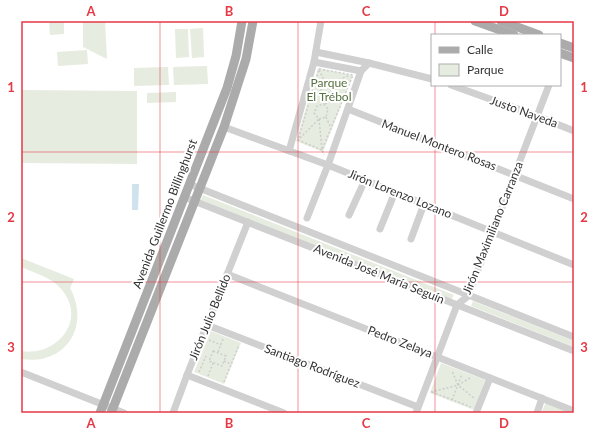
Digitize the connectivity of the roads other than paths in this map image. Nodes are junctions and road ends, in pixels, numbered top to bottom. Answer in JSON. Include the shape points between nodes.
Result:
{"nodes":[{"id":1,"x":242,"y":21,"type":"edge"},
{"id":2,"x":253,"y":21,"type":"edge"},
{"id":3,"x":321,"y":21,"type":"edge"},
{"id":4,"x":475,"y":21,"type":"edge"},
{"id":5,"x":501,"y":21,"type":"edge"},
{"id":6,"x":511,"y":34,"type":"edge"},
{"id":7,"x":536,"y":34,"type":"edge"},
{"id":8,"x":574,"y":48,"type":"edge"},
{"id":9,"x":561,"y":50,"type":"edge"},
{"id":10,"x":316,"y":52,"type":"junction"},
{"id":11,"x":574,"y":58,"type":"edge"},
{"id":12,"x":314,"y":62,"type":"junction"},
{"id":13,"x":370,"y":63,"type":"junction"},
{"id":14,"x":361,"y":71,"type":"junction"},
{"id":15,"x":431,"y":79,"type":"edge"},
{"id":16,"x":454,"y":86,"type":"edge"},
{"id":17,"x":549,"y":86,"type":"edge"},
{"id":18,"x":348,"y":109,"type":"junction"},
{"id":19,"x":537,"y":116,"type":"junction"},
{"id":20,"x":224,"y":127,"type":"junction"},
{"id":21,"x":574,"y":131,"type":"edge"},
{"id":22,"x":289,"y":151,"type":"junction"},
{"id":23,"x":328,"y":165,"type":"junction"},
{"id":24,"x":514,"y":175,"type":"junction"},
{"id":25,"x":365,"y":180,"type":"junction"},
{"id":26,"x":189,"y":184,"type":"junction"},
{"id":27,"x":200,"y":188,"type":"junction"},
{"id":28,"x":395,"y":192,"type":"junction"},
{"id":29,"x":184,"y":197,"type":"junction"},
{"id":30,"x":574,"y":199,"type":"edge"},
{"id":31,"x":194,"y":201,"type":"junction"},
{"id":32,"x":424,"y":204,"type":"junction"},
{"id":33,"x":349,"y":215,"type":"dead end"},
{"id":34,"x":307,"y":218,"type":"dead end"},
{"id":35,"x":248,"y":222,"type":"junction"},
{"id":36,"x":380,"y":229,"type":"dead end"},
{"id":37,"x":493,"y":232,"type":"junction"},
{"id":38,"x":411,"y":239,"type":"dead end"},
{"id":39,"x":574,"y":265,"type":"edge"},
{"id":40,"x":227,"y":274,"type":"junction"},
{"id":41,"x":468,"y":296,"type":"junction"},
{"id":42,"x":457,"y":305,"type":"junction"},
{"id":43,"x":207,"y":325,"type":"junction"},
{"id":44,"x":574,"y":337,"type":"edge"},
{"id":45,"x":574,"y":351,"type":"edge"},
{"id":46,"x":437,"y":357,"type":"junction"},
{"id":47,"x":21,"y":372,"type":"edge"},
{"id":48,"x":187,"y":375,"type":"junction"},
{"id":49,"x":490,"y":378,"type":"junction"},
{"id":50,"x":542,"y":398,"type":"junction"},
{"id":51,"x":102,"y":409,"type":"edge"},
{"id":52,"x":417,"y":410,"type":"edge"},
{"id":53,"x":475,"y":410,"type":"edge"},
{"id":54,"x":112,"y":411,"type":"edge"},
{"id":55,"x":574,"y":411,"type":"edge"},
{"id":56,"x":124,"y":413,"type":"edge"},
{"id":57,"x":173,"y":413,"type":"edge"},
{"id":58,"x":284,"y":413,"type":"edge"},
{"id":59,"x":537,"y":413,"type":"edge"}],
"edges":[{"from":1,"to":26,"type":"main road","name":"Avenida Guillermo Billinghurst","via":[[227,88]]},
{"from":2,"to":20,"type":"main road","name":"Avenida Guillermo Billinghurst","via":[[246,59]]},
{"from":3,"to":10,"type":"street"},
{"from":4,"to":6,"type":"main road"},
{"from":5,"to":7,"type":"main road"},
{"from":8,"to":9,"type":"main road"},
{"from":9,"to":11,"type":"main road"},
{"from":10,"to":12,"type":"street"},
{"from":10,"to":13,"type":"street"},
{"from":12,"to":14,"type":"street"},
{"from":12,"to":22,"type":"street"},
{"from":13,"to":14,"type":"street"},
{"from":13,"to":15,"type":"street"},
{"from":14,"to":18,"type":"street"},
{"from":16,"to":19,"type":"street","name":"Justo Naveda"},
{"from":17,"to":19,"type":"street","name":"Jirón Maximiliano Carranza"},
{"from":18,"to":23,"type":"street"},
{"from":18,"to":24,"type":"street","name":"Manuel Montero Rosas"},
{"from":19,"to":21,"type":"street","name":"Justo Naveda"},
{"from":19,"to":24,"type":"street","name":"Jirón Maximiliano Carranza"},
{"from":20,"to":22,"type":"street","name":"Jirón Lorenzo Lozano"},
{"from":20,"to":27,"type":"main road","name":"Avenida Guillermo Billinghurst"},
{"from":22,"to":23,"type":"street","name":"Jirón Lorenzo Lozano"},
{"from":23,"to":25,"type":"street","name":"Jirón Lorenzo Lozano"},
{"from":23,"to":34,"type":"street"},
{"from":24,"to":30,"type":"street","name":"Manuel Montero Rosas"},
{"from":24,"to":37,"type":"street","name":"Jirón Maximiliano Carranza"},
{"from":25,"to":28,"type":"street","name":"Jirón Lorenzo Lozano"},
{"from":25,"to":33,"type":"street"},
{"from":26,"to":27,"type":"street","name":"Avenida José María Seguín"},
{"from":26,"to":29,"type":"main road","name":"Avenida Guillermo Billinghurst"},
{"from":27,"to":31,"type":"main road","name":"Avenida Guillermo Billinghurst"},
{"from":27,"to":41,"type":"street","name":"Avenida José María Seguín"},
{"from":28,"to":32,"type":"street","name":"Jirón Lorenzo Lozano"},
{"from":28,"to":36,"type":"street"},
{"from":29,"to":31,"type":"street","name":"Avenida José María Seguín"},
{"from":29,"to":51,"type":"main road","name":"Avenida Guillermo Billinghurst"},
{"from":31,"to":35,"type":"street","name":"Avenida José María Seguín"},
{"from":31,"to":54,"type":"main road","name":"Avenida Guillermo Billinghurst"},
{"from":32,"to":37,"type":"street","name":"Jirón Lorenzo Lozano"},
{"from":32,"to":38,"type":"street"},
{"from":35,"to":40,"type":"street","name":"Jirón Julio Bellido"},
{"from":35,"to":42,"type":"street","name":"Avenida José María Seguín"},
{"from":37,"to":39,"type":"street","name":"Jirón Lorenzo Lozano"},
{"from":37,"to":41,"type":"street","name":"Jirón Maximiliano Carranza"},
{"from":40,"to":43,"type":"street","name":"Jirón Julio Bellido"},
{"from":40,"to":46,"type":"street","name":"Pedro Zelaya"},
{"from":41,"to":42,"type":"street","name":"Jirón Maximiliano Carranza"},
{"from":41,"to":44,"type":"street","name":"Avenida José María Seguín"},
{"from":42,"to":45,"type":"street","name":"Avenida José María Seguín"},
{"from":42,"to":46,"type":"street","name":"Jirón Maximiliano Carranza"},
{"from":43,"to":48,"type":"street","name":"Jirón Julio Bellido"},
{"from":43,"to":52,"type":"street","name":"Santiago Rodríguez"},
{"from":46,"to":49,"type":"street","name":"Pedro Zelaya"},
{"from":46,"to":52,"type":"street","name":"Jirón Maximiliano Carranza"},
{"from":47,"to":51,"type":"street"},
{"from":48,"to":57,"type":"street","name":"Jirón Julio Bellido"},
{"from":48,"to":58,"type":"street"},
{"from":49,"to":50,"type":"street","name":"Pedro Zelaya"},
{"from":49,"to":53,"type":"street"},
{"from":50,"to":55,"type":"street","name":"Pedro Zelaya"},
{"from":50,"to":59,"type":"street"},
{"from":51,"to":54,"type":"street"},
{"from":54,"to":56,"type":"street"}]}
